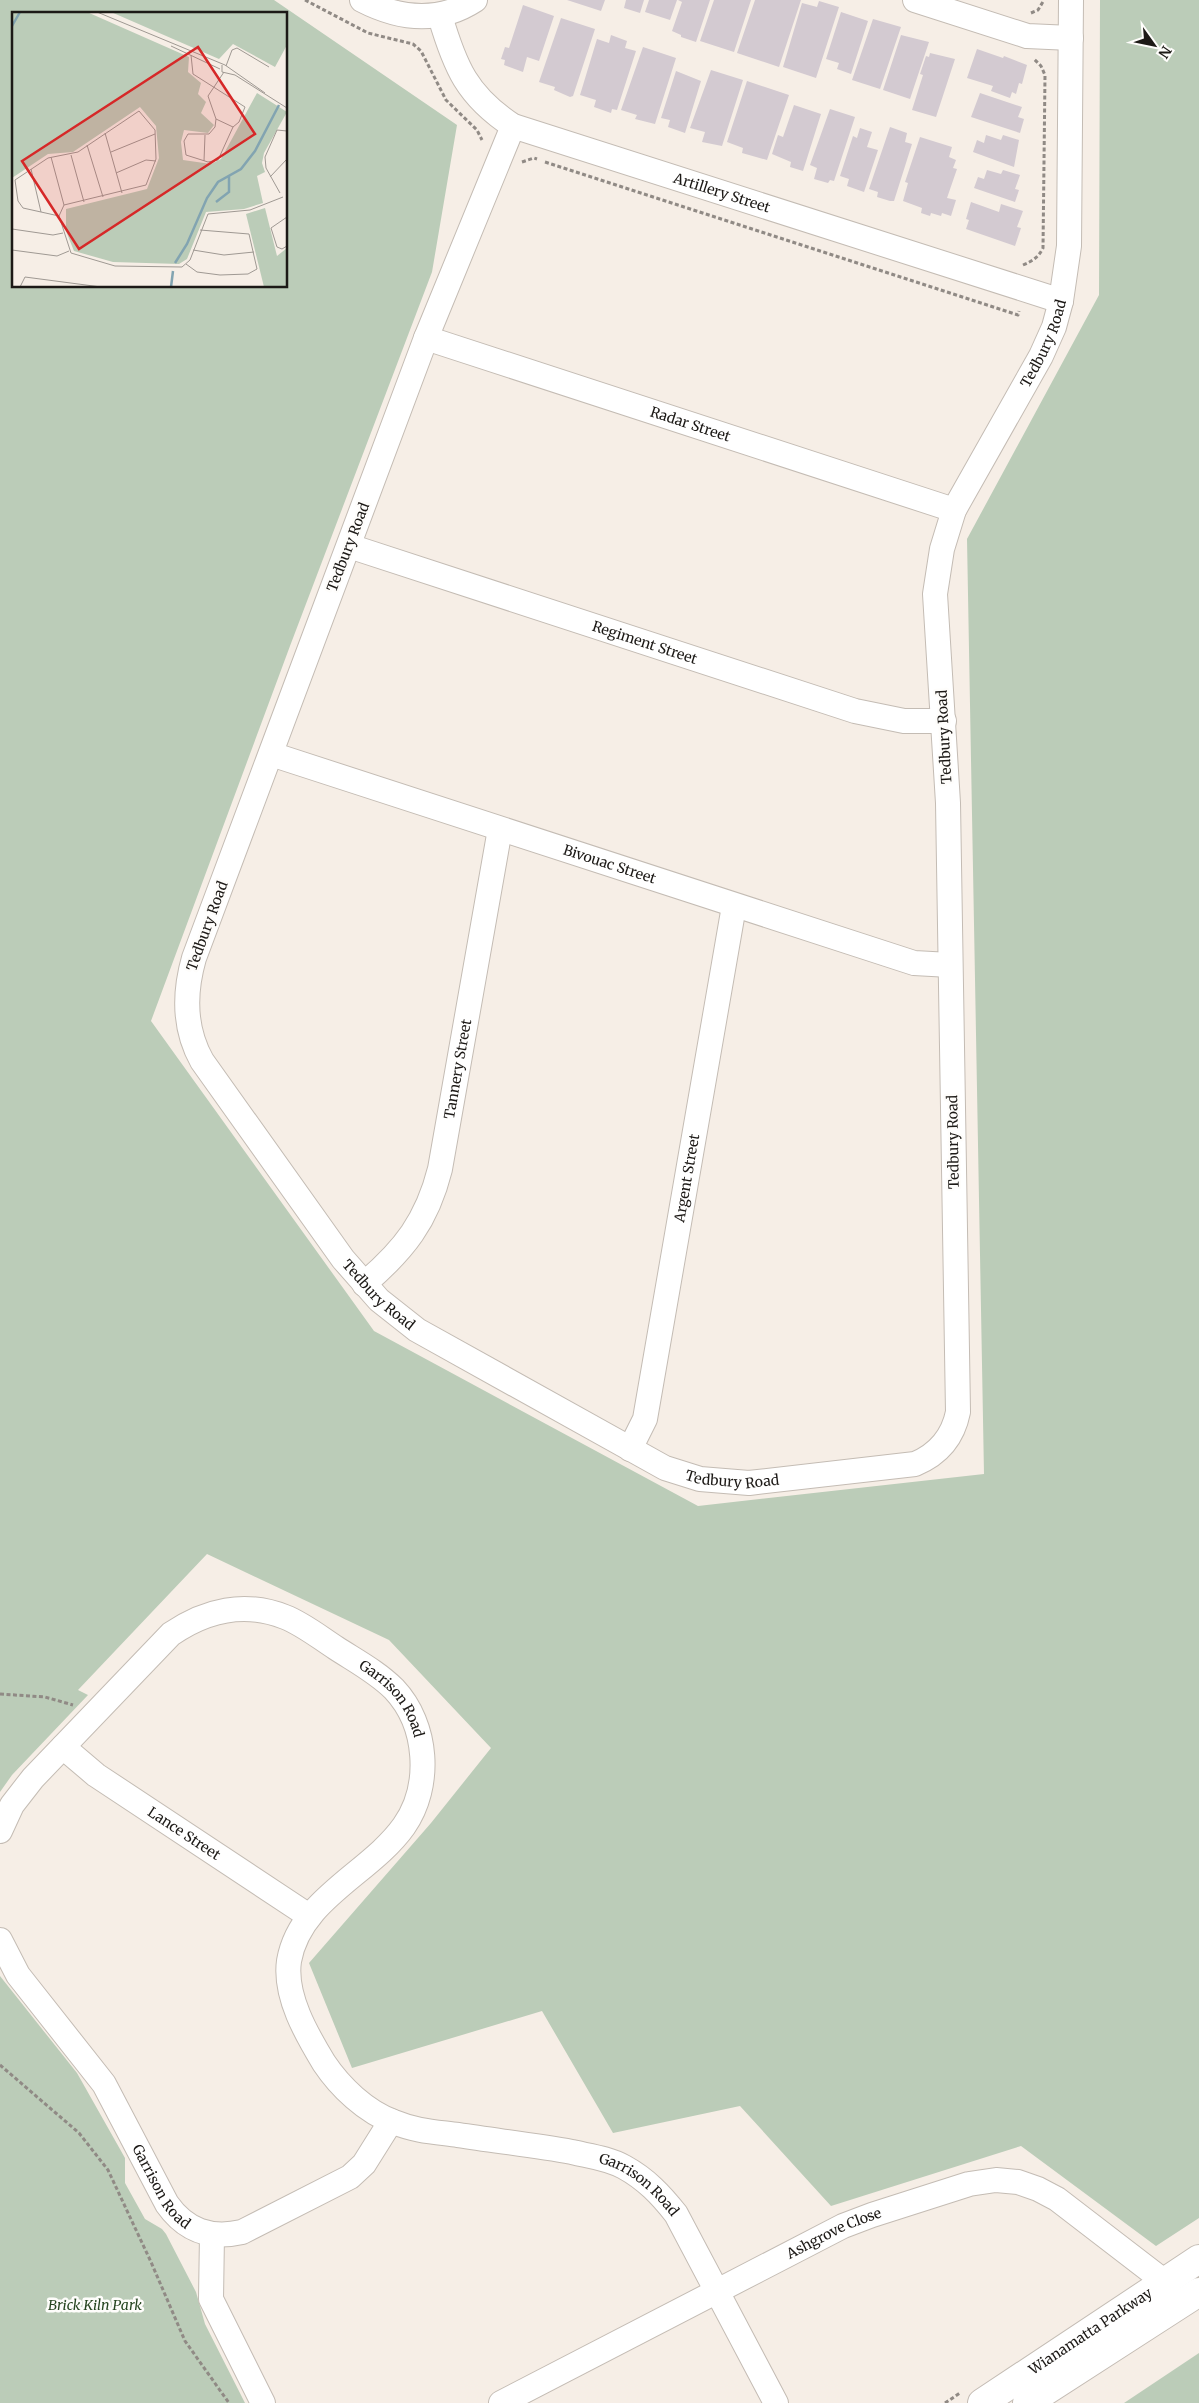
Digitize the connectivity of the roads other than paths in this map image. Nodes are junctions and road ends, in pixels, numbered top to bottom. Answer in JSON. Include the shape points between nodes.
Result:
{"nodes":[{"id":1,"x":362,"y":0,"type":"edge"},
{"id":2,"x":475,"y":0,"type":"edge"},
{"id":3,"x":915,"y":0,"type":"edge"},
{"id":4,"x":1071,"y":0,"type":"edge"},
{"id":5,"x":440,"y":16,"type":"junction"},
{"id":6,"x":1071,"y":38,"type":"junction"},
{"id":7,"x":513,"y":126,"type":"junction"},
{"id":8,"x":1061,"y":301,"type":"junction"},
{"id":9,"x":426,"y":338,"type":"junction"},
{"id":10,"x":954,"y":510,"type":"junction"},
{"id":11,"x":349,"y":546,"type":"junction"},
{"id":12,"x":944,"y":721,"type":"junction"},
{"id":13,"x":271,"y":754,"type":"junction"},
{"id":14,"x":500,"y":829,"type":"junction"},
{"id":15,"x":734,"y":906,"type":"junction"},
{"id":16,"x":950,"y":965,"type":"junction"},
{"id":17,"x":364,"y":1284,"type":"junction"},
{"id":18,"x":630,"y":1448,"type":"junction"},
{"id":19,"x":63,"y":1747,"type":"junction"},
{"id":20,"x":0,"y":1831,"type":"edge"},
{"id":21,"x":309,"y":1916,"type":"junction"},
{"id":22,"x":0,"y":1940,"type":"edge"},
{"id":23,"x":391,"y":2121,"type":"junction"},
{"id":24,"x":212,"y":2235,"type":"junction"},
{"id":25,"x":1199,"y":2260,"type":"edge"},
{"id":26,"x":1165,"y":2282,"type":"junction"},
{"id":27,"x":718,"y":2291,"type":"junction"},
{"id":28,"x":1199,"y":2292,"type":"edge"},
{"id":29,"x":264,"y":2403,"type":"edge"},
{"id":30,"x":501,"y":2403,"type":"edge"},
{"id":31,"x":776,"y":2403,"type":"edge"},
{"id":32,"x":982,"y":2403,"type":"edge"},
{"id":33,"x":1027,"y":2403,"type":"edge"}],
"edges":[{"from":1,"to":5,"type":"street","via":[[391,13]]},
{"from":2,"to":5,"type":"street"},
{"from":3,"to":6,"type":"street","via":[[1027,36]]},
{"from":4,"to":6,"type":"street","name":"Tedbury Road"},
{"from":5,"to":7,"type":"street","name":"Artillery Street","via":[[454,62],[466,81],[494,113]]},
{"from":6,"to":8,"type":"street","name":"Tedbury Road","via":[[1070,246]]},
{"from":7,"to":8,"type":"street","name":"Artillery Street"},
{"from":7,"to":9,"type":"street","name":"Tedbury Road"},
{"from":8,"to":10,"type":"street","name":"Tedbury Road","via":[[1041,356]]},
{"from":9,"to":10,"type":"street","name":"Radar Street"},
{"from":9,"to":11,"type":"street","name":"Tedbury Road"},
{"from":10,"to":12,"type":"street","name":"Tedbury Road","via":[[942,549],[935,594]]},
{"from":11,"to":12,"type":"street","name":"Regiment Street","via":[[855,711],[904,721]]},
{"from":11,"to":13,"type":"street","name":"Tedbury Road"},
{"from":12,"to":16,"type":"street","name":"Tedbury Road"},
{"from":13,"to":14,"type":"street","name":"Bivouac Street"},
{"from":13,"to":17,"type":"street","name":"Tedbury Road","via":[[194,958],[187,986],[187,1017],[202,1061]]},
{"from":14,"to":15,"type":"street","name":"Bivouac Street"},
{"from":14,"to":17,"type":"street","name":"Tannery Street","via":[[434,1192],[414,1233],[394,1257]]},
{"from":15,"to":16,"type":"street","name":"Bivouac Street","via":[[914,963]]},
{"from":15,"to":18,"type":"street","name":"Argent Street","via":[[645,1418]]},
{"from":16,"to":18,"type":"street","name":"Tedbury Road","via":[[958,1412],[949,1437],[938,1451],[916,1464],[750,1483],[717,1482],[685,1475]]},
{"from":17,"to":18,"type":"street","name":"Tedbury Road","via":[[417,1330]]},
{"from":19,"to":20,"type":"street","name":"Garrison Road","via":[[12,1804]]},
{"from":19,"to":21,"type":"street","name":"Lance Street","via":[[96,1775]]},
{"from":19,"to":21,"type":"street","name":"Garrison Road","via":[[172,1634],[196,1618],[222,1610],[257,1609],[288,1618],[382,1678],[405,1704],[416,1727],[422,1753],[419,1791],[404,1826],[392,1840]]},
{"from":21,"to":23,"type":"street","name":"Garrison Road","via":[[289,1961],[289,1983],[294,2002],[324,2062],[335,2076],[359,2101]]},
{"from":22,"to":24,"type":"street","name":"Garrison Road","via":[[18,1975],[104,2084],[171,2210],[185,2224]]},
{"from":23,"to":24,"type":"street","name":"Garrison Road","via":[[364,2164],[350,2177],[250,2229],[227,2236]]},
{"from":23,"to":27,"type":"street","name":"Garrison Road","via":[[426,2132],[561,2150],[623,2166],[657,2191],[676,2214]]},
{"from":24,"to":29,"type":"street","via":[[211,2299]]},
{"from":25,"to":26,"type":"street","name":"Wianamatta Parkway"},
{"from":26,"to":27,"type":"street","name":"Ashgrove Close","via":[[1057,2199],[1032,2186],[996,2180],[969,2184],[843,2226]]},
{"from":26,"to":32,"type":"street","name":"Wianamatta Parkway"},
{"from":27,"to":30,"type":"street","name":"Ashgrove Close"},
{"from":27,"to":31,"type":"street","name":"Garrison Road"},
{"from":28,"to":33,"type":"street","name":"Wianamatta Parkway"}]}
